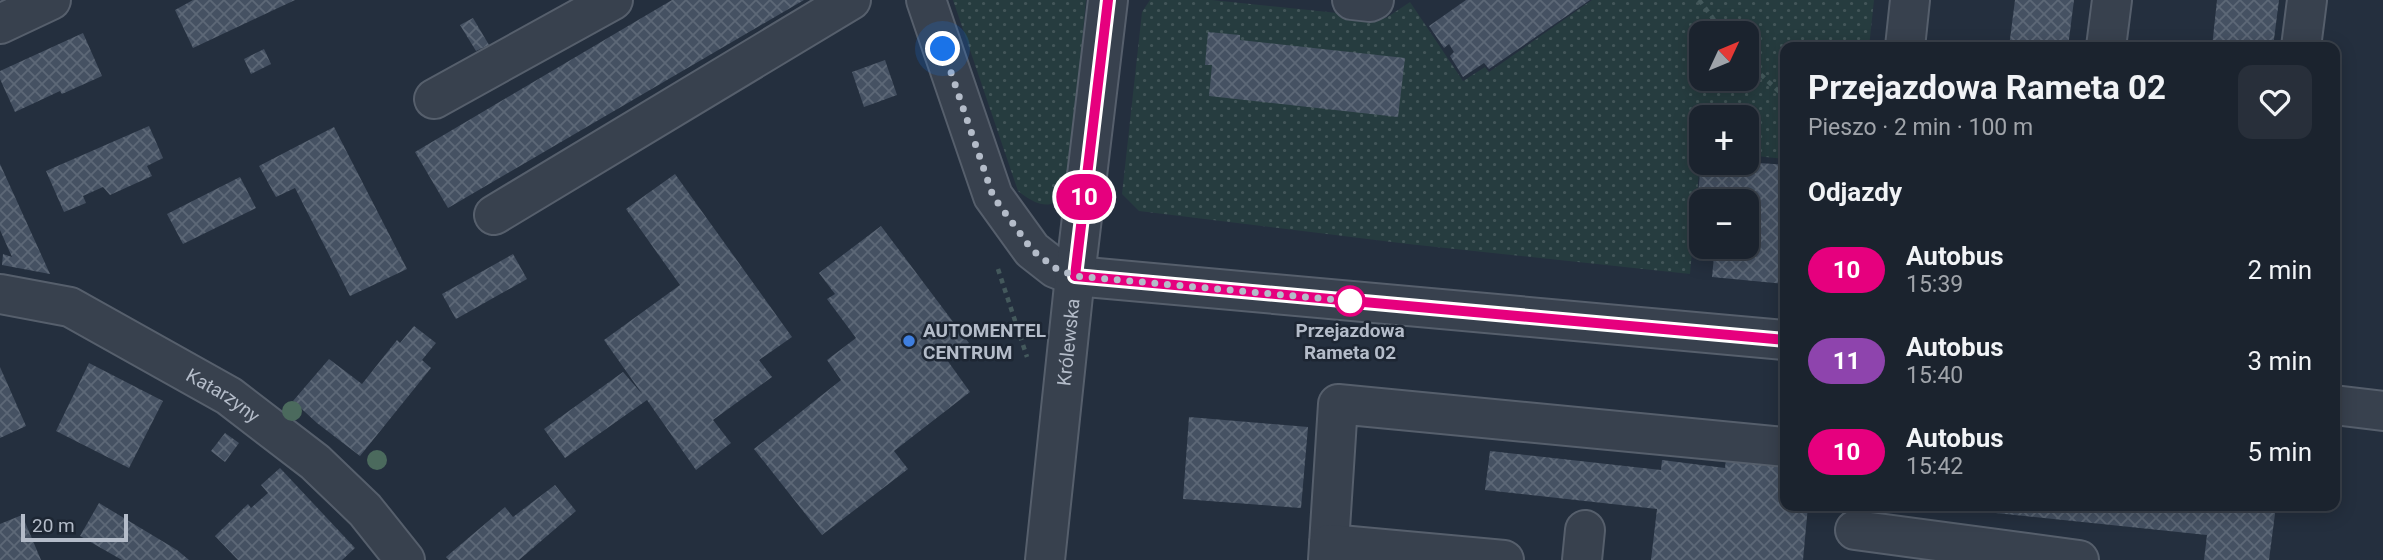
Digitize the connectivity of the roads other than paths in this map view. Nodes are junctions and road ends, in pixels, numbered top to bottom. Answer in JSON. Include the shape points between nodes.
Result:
{"nodes":[{"id":1,"x":51,"y":0,"type":"edge"},
{"id":2,"x":613,"y":0,"type":"edge"},
{"id":3,"x":851,"y":0,"type":"edge"},
{"id":4,"x":926,"y":0,"type":"edge"},
{"id":5,"x":1108,"y":0,"type":"edge"},
{"id":6,"x":1352,"y":0,"type":"edge"},
{"id":7,"x":1374,"y":0,"type":"edge"},
{"id":8,"x":1910,"y":0,"type":"edge"},
{"id":9,"x":2112,"y":0,"type":"edge"},
{"id":10,"x":2307,"y":0,"type":"edge"},
{"id":11,"x":0,"y":24,"type":"edge"},
{"id":12,"x":1906,"y":42,"type":"edge"},
{"id":13,"x":2107,"y":42,"type":"edge"},
{"id":14,"x":2302,"y":42,"type":"edge"},
{"id":15,"x":434,"y":99,"type":"dead end"},
{"id":16,"x":494,"y":215,"type":"dead end"},
{"id":17,"x":1075,"y":276,"type":"junction"},
{"id":18,"x":0,"y":294,"type":"edge"},
{"id":19,"x":1780,"y":340,"type":"edge"},
{"id":20,"x":2340,"y":406,"type":"edge"},
{"id":21,"x":2383,"y":411,"type":"edge"},
{"id":22,"x":1780,"y":447,"type":"edge"},
{"id":23,"x":1855,"y":530,"type":"dead end"},
{"id":24,"x":1328,"y":552,"type":"edge"},
{"id":25,"x":405,"y":560,"type":"edge"},
{"id":26,"x":1045,"y":560,"type":"edge"},
{"id":27,"x":1504,"y":560,"type":"edge"},
{"id":28,"x":2079,"y":560,"type":"edge"}],
"edges":[{"from":1,"to":11,"type":"street"},
{"from":2,"to":15,"type":"street"},
{"from":3,"to":16,"type":"street"},
{"from":4,"to":17,"type":"street","via":[[993,196],[1032,250],[1055,268]]},
{"from":5,"to":17,"type":"street","name":"Królewska"},
{"from":6,"to":7,"type":"street"},
{"from":8,"to":12,"type":"street"},
{"from":9,"to":13,"type":"street"},
{"from":10,"to":14,"type":"street"},
{"from":17,"to":19,"type":"street"},
{"from":17,"to":26,"type":"street","name":"Królewska"},
{"from":18,"to":25,"type":"street","name":"Katarzyny","via":[[70,307],[229,396],[315,462],[365,510]]},
{"from":20,"to":21,"type":"street"},
{"from":22,"to":24,"type":"street","via":[[1338,404]]},
{"from":23,"to":28,"type":"street"},
{"from":24,"to":27,"type":"street"}]}
